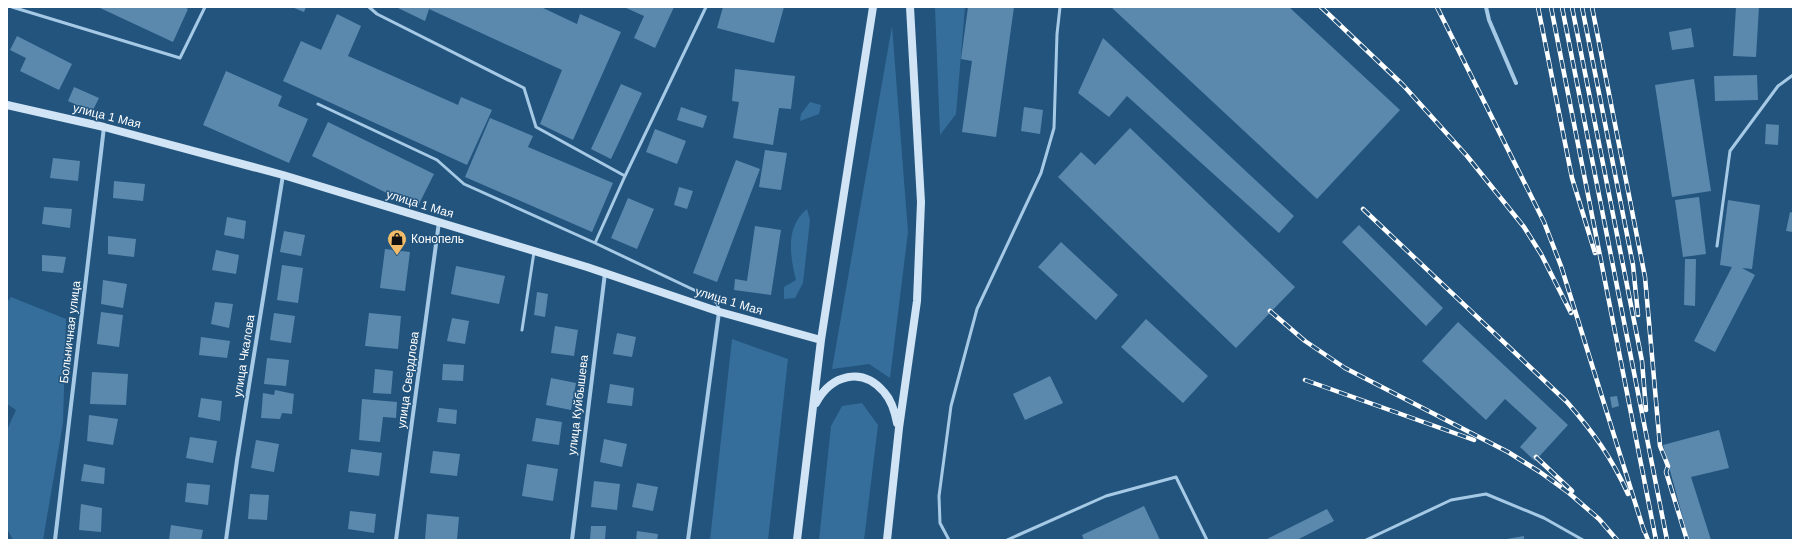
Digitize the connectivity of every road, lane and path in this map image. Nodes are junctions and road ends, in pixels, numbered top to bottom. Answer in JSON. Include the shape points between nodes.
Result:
{"nodes":[{"id":1,"x":12,"y":7,"type":"edge"},
{"id":2,"x":205,"y":7,"type":"edge"},
{"id":3,"x":369,"y":7,"type":"edge"},
{"id":4,"x":706,"y":7,"type":"edge"},
{"id":5,"x":873,"y":7,"type":"edge"},
{"id":6,"x":910,"y":7,"type":"edge"},
{"id":7,"x":1060,"y":7,"type":"edge"},
{"id":8,"x":1486,"y":7,"type":"edge"},
{"id":9,"x":1793,"y":75,"type":"edge"},
{"id":10,"x":1516,"y":83,"type":"dead end"},
{"id":11,"x":318,"y":104,"type":"dead end"},
{"id":12,"x":7,"y":105,"type":"edge"},
{"id":13,"x":104,"y":127,"type":"junction"},
{"id":14,"x":283,"y":175,"type":"junction"},
{"id":15,"x":625,"y":176,"type":"junction"},
{"id":16,"x":438,"y":222,"type":"junction"},
{"id":17,"x":596,"y":243,"type":"junction"},
{"id":18,"x":1717,"y":246,"type":"dead end"},
{"id":19,"x":534,"y":251,"type":"junction"},
{"id":20,"x":605,"y":273,"type":"junction"},
{"id":21,"x":720,"y":312,"type":"junction"},
{"id":22,"x":522,"y":330,"type":"dead end"},
{"id":23,"x":821,"y":340,"type":"junction"},
{"id":24,"x":813,"y":408,"type":"junction"},
{"id":25,"x":898,"y":428,"type":"junction"},
{"id":26,"x":55,"y":540,"type":"edge"},
{"id":27,"x":226,"y":540,"type":"edge"},
{"id":28,"x":396,"y":540,"type":"edge"},
{"id":29,"x":572,"y":540,"type":"edge"},
{"id":30,"x":688,"y":540,"type":"edge"},
{"id":31,"x":797,"y":540,"type":"edge"},
{"id":32,"x":887,"y":540,"type":"edge"},
{"id":33,"x":949,"y":540,"type":"edge"},
{"id":34,"x":1007,"y":540,"type":"edge"},
{"id":35,"x":1207,"y":540,"type":"edge"},
{"id":36,"x":1366,"y":540,"type":"edge"},
{"id":37,"x":1583,"y":540,"type":"edge"}],
"edges":[{"from":1,"to":2,"type":"lane","via":[[180,58]]},
{"from":3,"to":15,"type":"lane","via":[[377,14],[524,88],[536,127]]},
{"from":4,"to":15,"type":"lane"},
{"from":5,"to":23,"type":"main road"},
{"from":6,"to":25,"type":"main road","via":[[921,202],[917,301]]},
{"from":7,"to":33,"type":"lane","via":[[1054,128],[1041,173],[977,309],[951,406],[939,496],[940,523]]},
{"from":8,"to":10,"type":"street"},
{"from":9,"to":18,"type":"lane","via":[[1778,86],[1730,150]]},
{"from":11,"to":17,"type":"lane","via":[[437,160],[464,184]]},
{"from":12,"to":13,"type":"main road","name":"улица 1 Мая"},
{"from":13,"to":14,"type":"main road","name":"улица 1 Мая"},
{"from":13,"to":26,"type":"street","name":"Больничная улица"},
{"from":14,"to":16,"type":"main road","name":"улица 1 Мая"},
{"from":14,"to":27,"type":"street","name":"улица Чкалова"},
{"from":15,"to":17,"type":"lane"},
{"from":16,"to":19,"type":"main road","name":"улица 1 Мая"},
{"from":16,"to":28,"type":"street","name":"улица Свердлова"},
{"from":17,"to":21,"type":"lane","via":[[711,298],[718,303]]},
{"from":19,"to":20,"type":"main road","name":"улица 1 Мая"},
{"from":19,"to":22,"type":"lane"},
{"from":20,"to":21,"type":"main road","name":"улица 1 Мая"},
{"from":20,"to":29,"type":"street","name":"улица Куйбышева"},
{"from":21,"to":23,"type":"main road","name":"улица 1 Мая"},
{"from":21,"to":30,"type":"street"},
{"from":23,"to":24,"type":"main road"},
{"from":24,"to":25,"type":"main road","via":[[830,385],[843,378],[858,376],[872,381],[884,393],[893,408]]},
{"from":24,"to":31,"type":"main road"},
{"from":25,"to":32,"type":"main road"},
{"from":34,"to":35,"type":"lane","via":[[1106,496],[1176,477]]},
{"from":36,"to":37,"type":"lane","via":[[1451,500],[1486,494],[1544,518]]}]}
